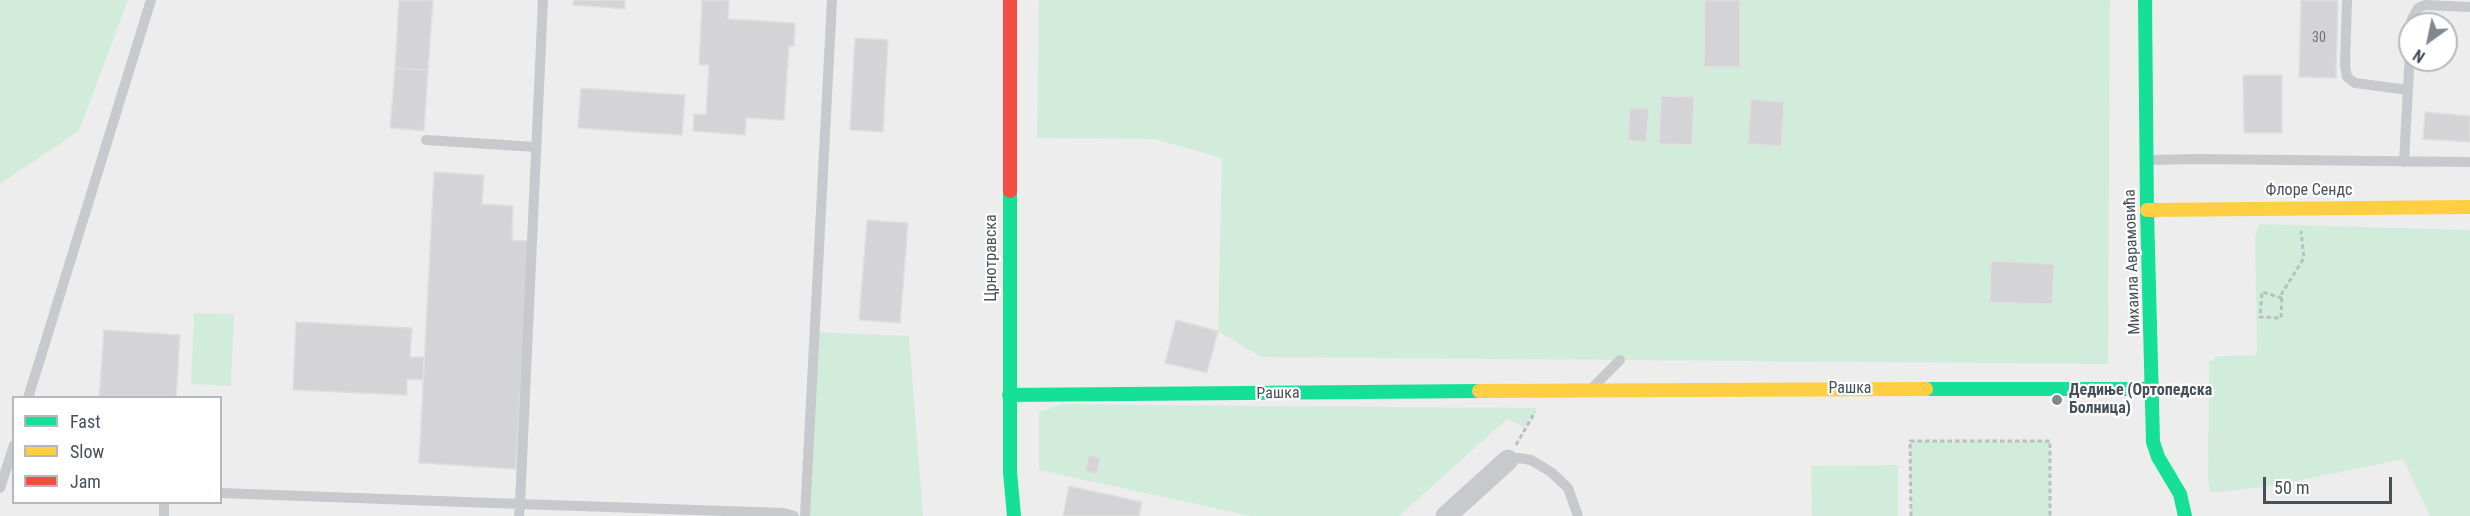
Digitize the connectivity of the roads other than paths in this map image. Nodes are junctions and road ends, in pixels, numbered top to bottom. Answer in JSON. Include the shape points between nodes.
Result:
{"nodes":[{"id":1,"x":151,"y":0,"type":"edge"},
{"id":2,"x":543,"y":0,"type":"edge"},
{"id":3,"x":832,"y":0,"type":"edge"},
{"id":4,"x":1010,"y":0,"type":"edge"},
{"id":5,"x":2145,"y":0,"type":"edge"},
{"id":6,"x":2347,"y":0,"type":"edge"},
{"id":7,"x":2470,"y":7,"type":"edge"},
{"id":8,"x":2416,"y":12,"type":"edge"},
{"id":9,"x":2409,"y":72,"type":"edge"},
{"id":10,"x":2408,"y":90,"type":"junction"},
{"id":11,"x":426,"y":140,"type":"dead end"},
{"id":12,"x":536,"y":147,"type":"junction"},
{"id":13,"x":2147,"y":160,"type":"junction"},
{"id":14,"x":2404,"y":162,"type":"junction"},
{"id":15,"x":2470,"y":162,"type":"edge"},
{"id":16,"x":2470,"y":207,"type":"edge"},
{"id":17,"x":2147,"y":210,"type":"junction"},
{"id":18,"x":1620,"y":360,"type":"dead end"},
{"id":19,"x":2152,"y":389,"type":"junction"},
{"id":20,"x":1590,"y":390,"type":"junction"},
{"id":21,"x":1009,"y":395,"type":"junction"},
{"id":22,"x":29,"y":396,"type":"edge"},
{"id":23,"x":12,"y":456,"type":"edge"},
{"id":24,"x":1508,"y":460,"type":"joint"},
{"id":25,"x":9,"y":473,"type":"edge"},
{"id":26,"x":0,"y":488,"type":"edge"},
{"id":27,"x":222,"y":494,"type":"edge"},
{"id":28,"x":520,"y":504,"type":"junction"},
{"id":29,"x":519,"y":516,"type":"edge"},
{"id":30,"x":794,"y":516,"type":"edge"},
{"id":31,"x":805,"y":516,"type":"edge"},
{"id":32,"x":1014,"y":516,"type":"edge"},
{"id":33,"x":1446,"y":516,"type":"edge"},
{"id":34,"x":1578,"y":516,"type":"edge"},
{"id":35,"x":2185,"y":516,"type":"edge"}],
"edges":[{"from":1,"to":22,"type":"lane"},
{"from":2,"to":12,"type":"lane"},
{"from":3,"to":31,"type":"lane"},
{"from":4,"to":21,"type":"street","name":"Црнотравска"},
{"from":5,"to":13,"type":"street","name":"Михаила Аврамовића"},
{"from":6,"to":10,"type":"lane","via":[[2348,77],[2355,83]]},
{"from":7,"to":8,"type":"lane","via":[[2425,4]]},
{"from":9,"to":10,"type":"lane"},
{"from":10,"to":14,"type":"lane"},
{"from":11,"to":12,"type":"lane"},
{"from":12,"to":28,"type":"lane"},
{"from":13,"to":14,"type":"lane"},
{"from":13,"to":17,"type":"street","name":"Михаила Аврамовића"},
{"from":14,"to":15,"type":"lane"},
{"from":16,"to":17,"type":"street","name":"Флоре Сендс"},
{"from":17,"to":19,"type":"street","name":"Михаила Аврамовића"},
{"from":18,"to":20,"type":"lane"},
{"from":19,"to":20,"type":"street","name":"Рашка"},
{"from":19,"to":35,"type":"street","name":"Михаила Аврамовића","via":[[2154,450],[2175,485]]},
{"from":20,"to":21,"type":"street","name":"Рашка"},
{"from":21,"to":32,"type":"street","name":"Црнотравска"},
{"from":23,"to":25,"type":"lane"},
{"from":24,"to":33,"type":"street"},
{"from":24,"to":34,"type":"lane","via":[[1531,460],[1551,472],[1568,488]]},
{"from":25,"to":26,"type":"lane"},
{"from":27,"to":28,"type":"lane"},
{"from":28,"to":29,"type":"lane"},
{"from":28,"to":30,"type":"lane"}]}
